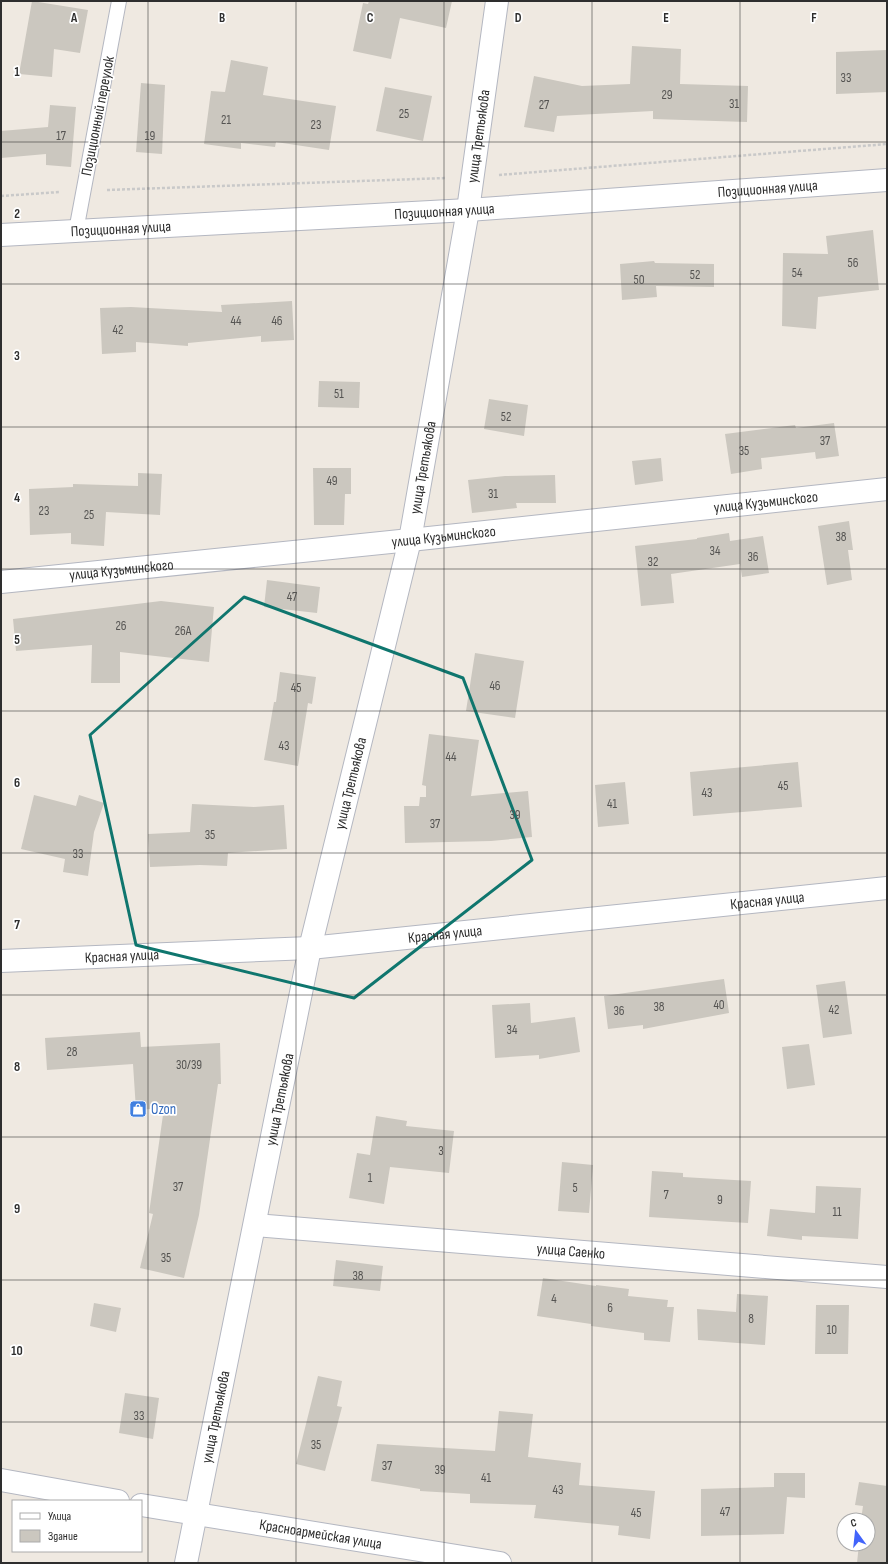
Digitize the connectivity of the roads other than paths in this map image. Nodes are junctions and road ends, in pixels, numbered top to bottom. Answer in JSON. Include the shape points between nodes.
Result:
{"nodes":[{"id":1,"x":119,"y":1,"type":"edge"},
{"id":2,"x":497,"y":1,"type":"edge"},
{"id":3,"x":887,"y":180,"type":"edge"},
{"id":4,"x":468,"y":210,"type":"junction"},
{"id":5,"x":76,"y":231,"type":"junction"},
{"id":6,"x":1,"y":235,"type":"edge"},
{"id":7,"x":887,"y":489,"type":"edge"},
{"id":8,"x":410,"y":540,"type":"junction"},
{"id":9,"x":1,"y":582,"type":"edge"},
{"id":10,"x":887,"y":888,"type":"edge"},
{"id":11,"x":310,"y":948,"type":"junction"},
{"id":12,"x":1,"y":961,"type":"edge"},
{"id":13,"x":255,"y":1225,"type":"junction"},
{"id":14,"x":887,"y":1278,"type":"edge"},
{"id":15,"x":1,"y":1480,"type":"edge"},
{"id":16,"x":112,"y":1500,"type":"edge"},
{"id":17,"x":142,"y":1505,"type":"edge"},
{"id":18,"x":196,"y":1515,"type":"junction"},
{"id":19,"x":186,"y":1563,"type":"edge"},
{"id":20,"x":500,"y":1563,"type":"edge"}],
"edges":[{"from":1,"to":5,"type":"lane","name":"Позиционный переулок"},
{"from":2,"to":4,"type":"street","name":"улица Третьякова"},
{"from":3,"to":4,"type":"street","name":"Позиционная улица"},
{"from":4,"to":5,"type":"street","name":"Позиционная улица"},
{"from":4,"to":8,"type":"street","name":"улица Третьякова"},
{"from":5,"to":6,"type":"street","name":"Позиционная улица"},
{"from":7,"to":8,"type":"street","name":"улица Кузьминского"},
{"from":8,"to":9,"type":"street","name":"улица Кузьминского"},
{"from":8,"to":11,"type":"street","name":"улица Третьякова"},
{"from":10,"to":11,"type":"street","name":"Красная улица"},
{"from":11,"to":12,"type":"street","name":"Красная улица"},
{"from":11,"to":13,"type":"street","name":"улица Третьякова"},
{"from":13,"to":14,"type":"street","name":"улица Саенко"},
{"from":13,"to":18,"type":"street","name":"улица Третьякова"},
{"from":15,"to":16,"type":"street"},
{"from":17,"to":18,"type":"street","name":"Красноармейская улица"},
{"from":18,"to":19,"type":"street","name":"улица Третьякова"},
{"from":18,"to":20,"type":"street","name":"Красноармейская улица"}]}
